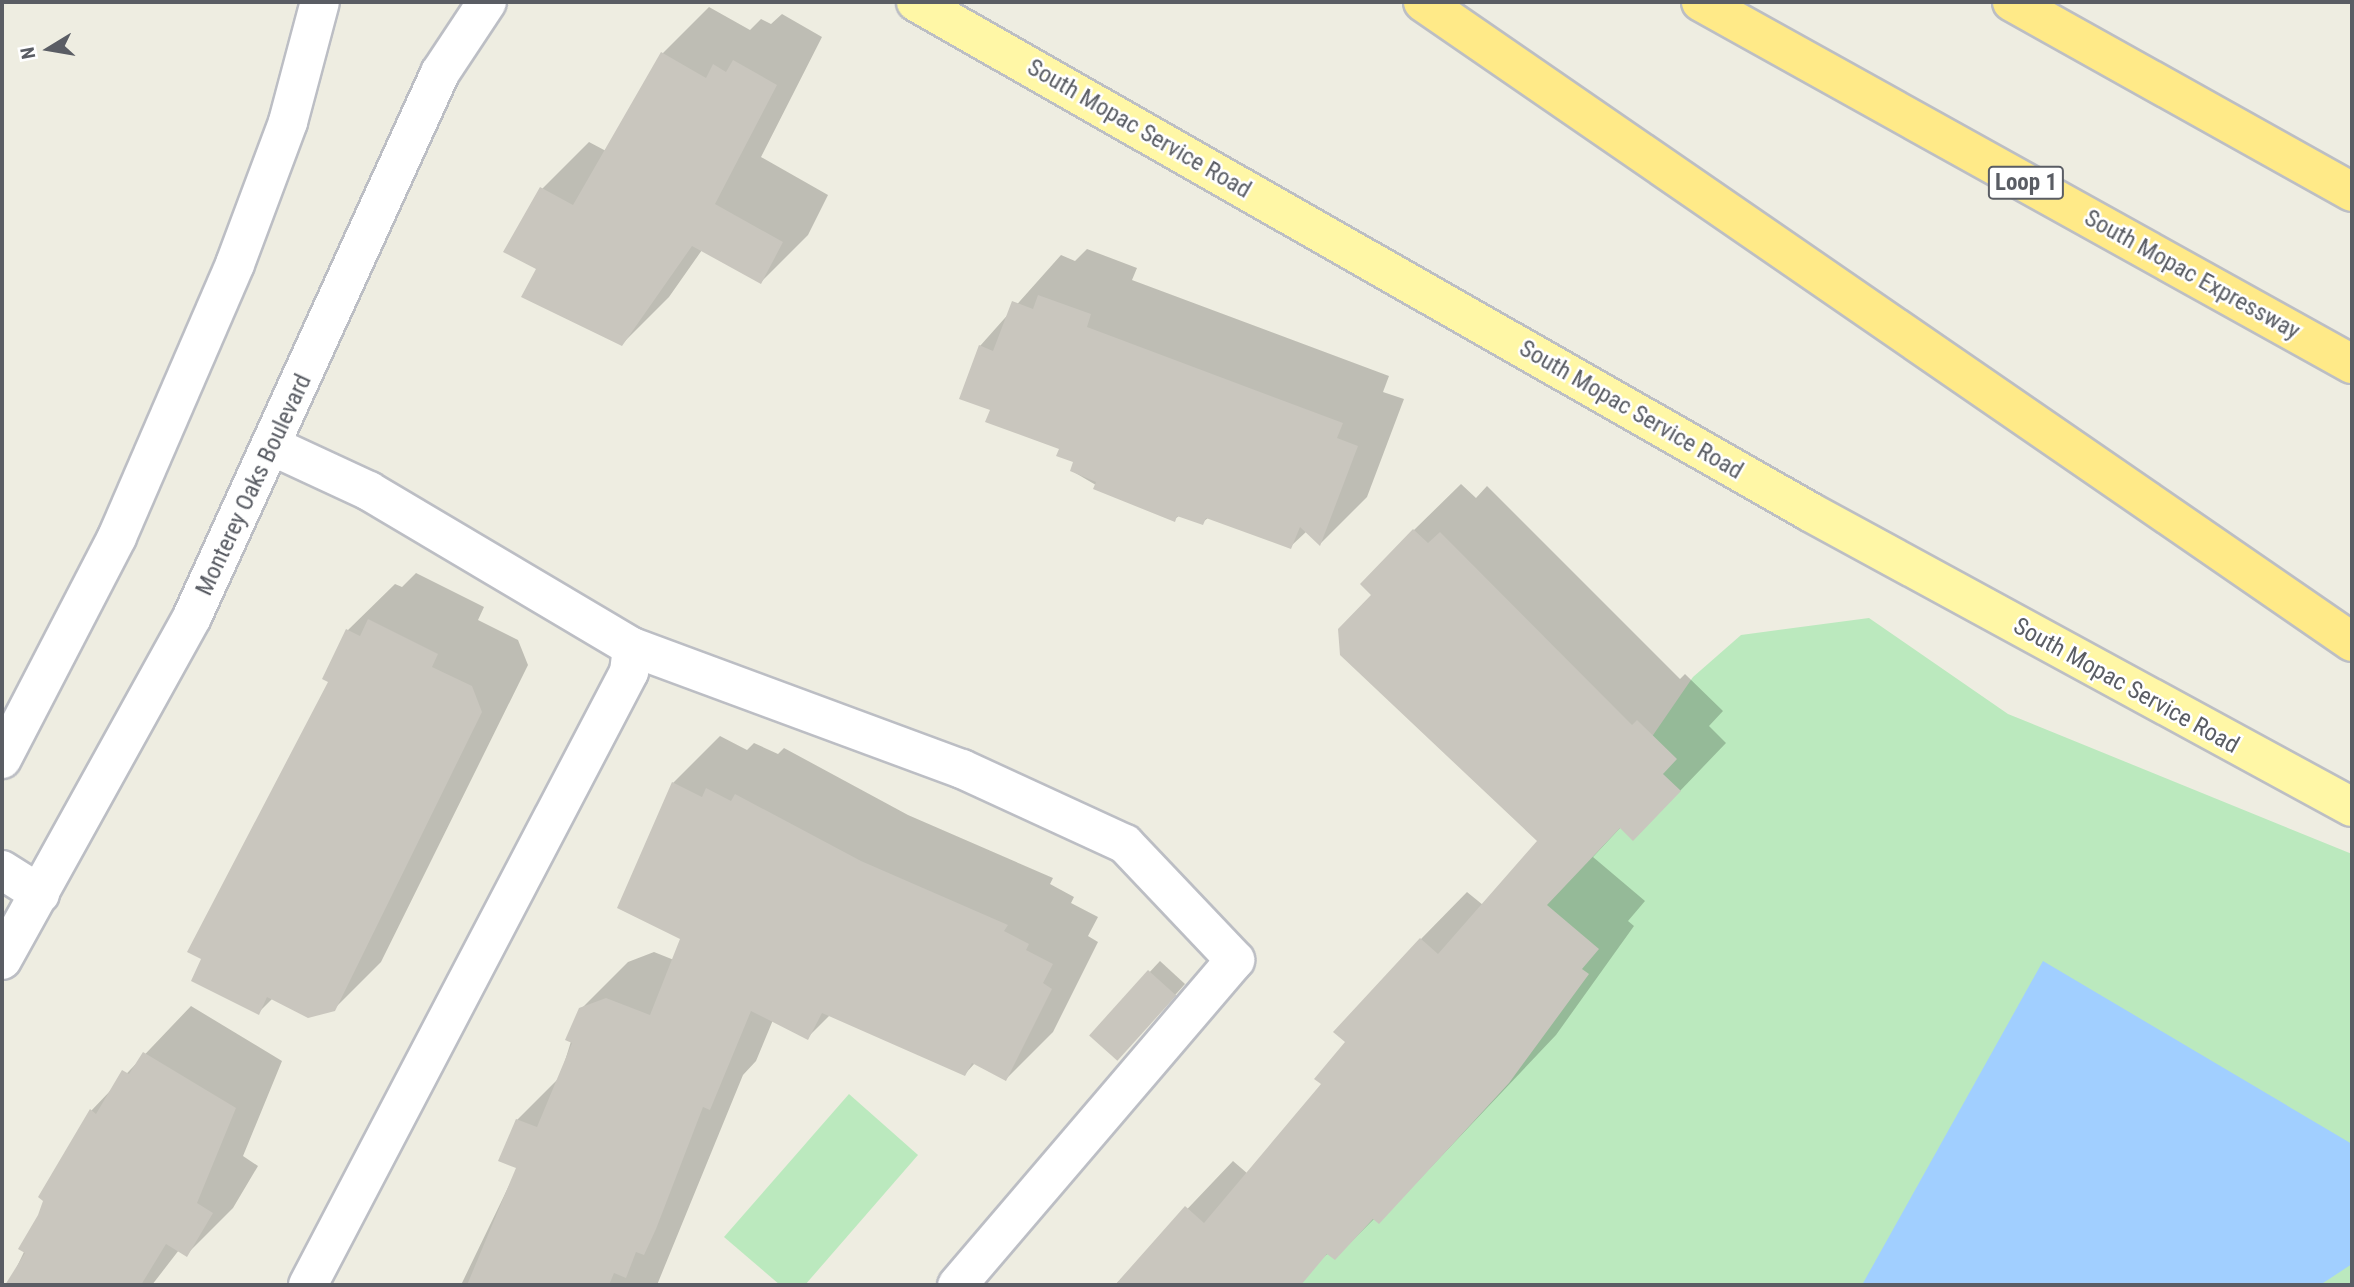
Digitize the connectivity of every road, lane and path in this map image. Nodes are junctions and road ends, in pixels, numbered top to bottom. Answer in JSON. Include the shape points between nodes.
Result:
{"nodes":[{"id":1,"x":320,"y":2,"type":"edge"},
{"id":2,"x":487,"y":2,"type":"edge"},
{"id":3,"x":916,"y":2,"type":"edge"},
{"id":4,"x":1423,"y":2,"type":"edge"},
{"id":5,"x":1701,"y":2,"type":"edge"},
{"id":6,"x":2012,"y":2,"type":"edge"},
{"id":7,"x":2352,"y":192,"type":"edge"},
{"id":8,"x":2352,"y":364,"type":"edge"},
{"id":9,"x":272,"y":446,"type":"junction"},
{"id":10,"x":2352,"y":642,"type":"edge"},
{"id":11,"x":632,"y":647,"type":"junction"},
{"id":12,"x":2,"y":760,"type":"edge"},
{"id":13,"x":2352,"y":807,"type":"edge"},
{"id":14,"x":2,"y":870,"type":"edge"},
{"id":15,"x":40,"y":894,"type":"junction"},
{"id":16,"x":2,"y":960,"type":"edge"},
{"id":17,"x":308,"y":1285,"type":"edge"},
{"id":18,"x":957,"y":1285,"type":"edge"}],
"edges":[{"from":1,"to":12,"type":"street","via":[[288,122],[235,264],[117,537]]},
{"from":2,"to":9,"type":"street","name":"Monterey Oaks Boulevard","via":[[440,73]]},
{"from":3,"to":13,"type":"main road","name":"South Mopac Service Road","via":[[1810,512]]},
{"from":4,"to":10,"type":"highway"},
{"from":5,"to":8,"type":"highway","name":"South Mopac Expressway","number":"Loop 1"},
{"from":6,"to":7,"type":"highway"},
{"from":9,"to":11,"type":"street","via":[[369,491]]},
{"from":9,"to":15,"type":"street","name":"Monterey Oaks Boulevard","via":[[192,617]]},
{"from":11,"to":17,"type":"street","via":[[629,672]]},
{"from":11,"to":18,"type":"street","via":[[962,769],[1125,844],[1235,961]]},
{"from":14,"to":15,"type":"street"},
{"from":15,"to":16,"type":"street","name":"Monterey Oaks Boulevard"}]}
